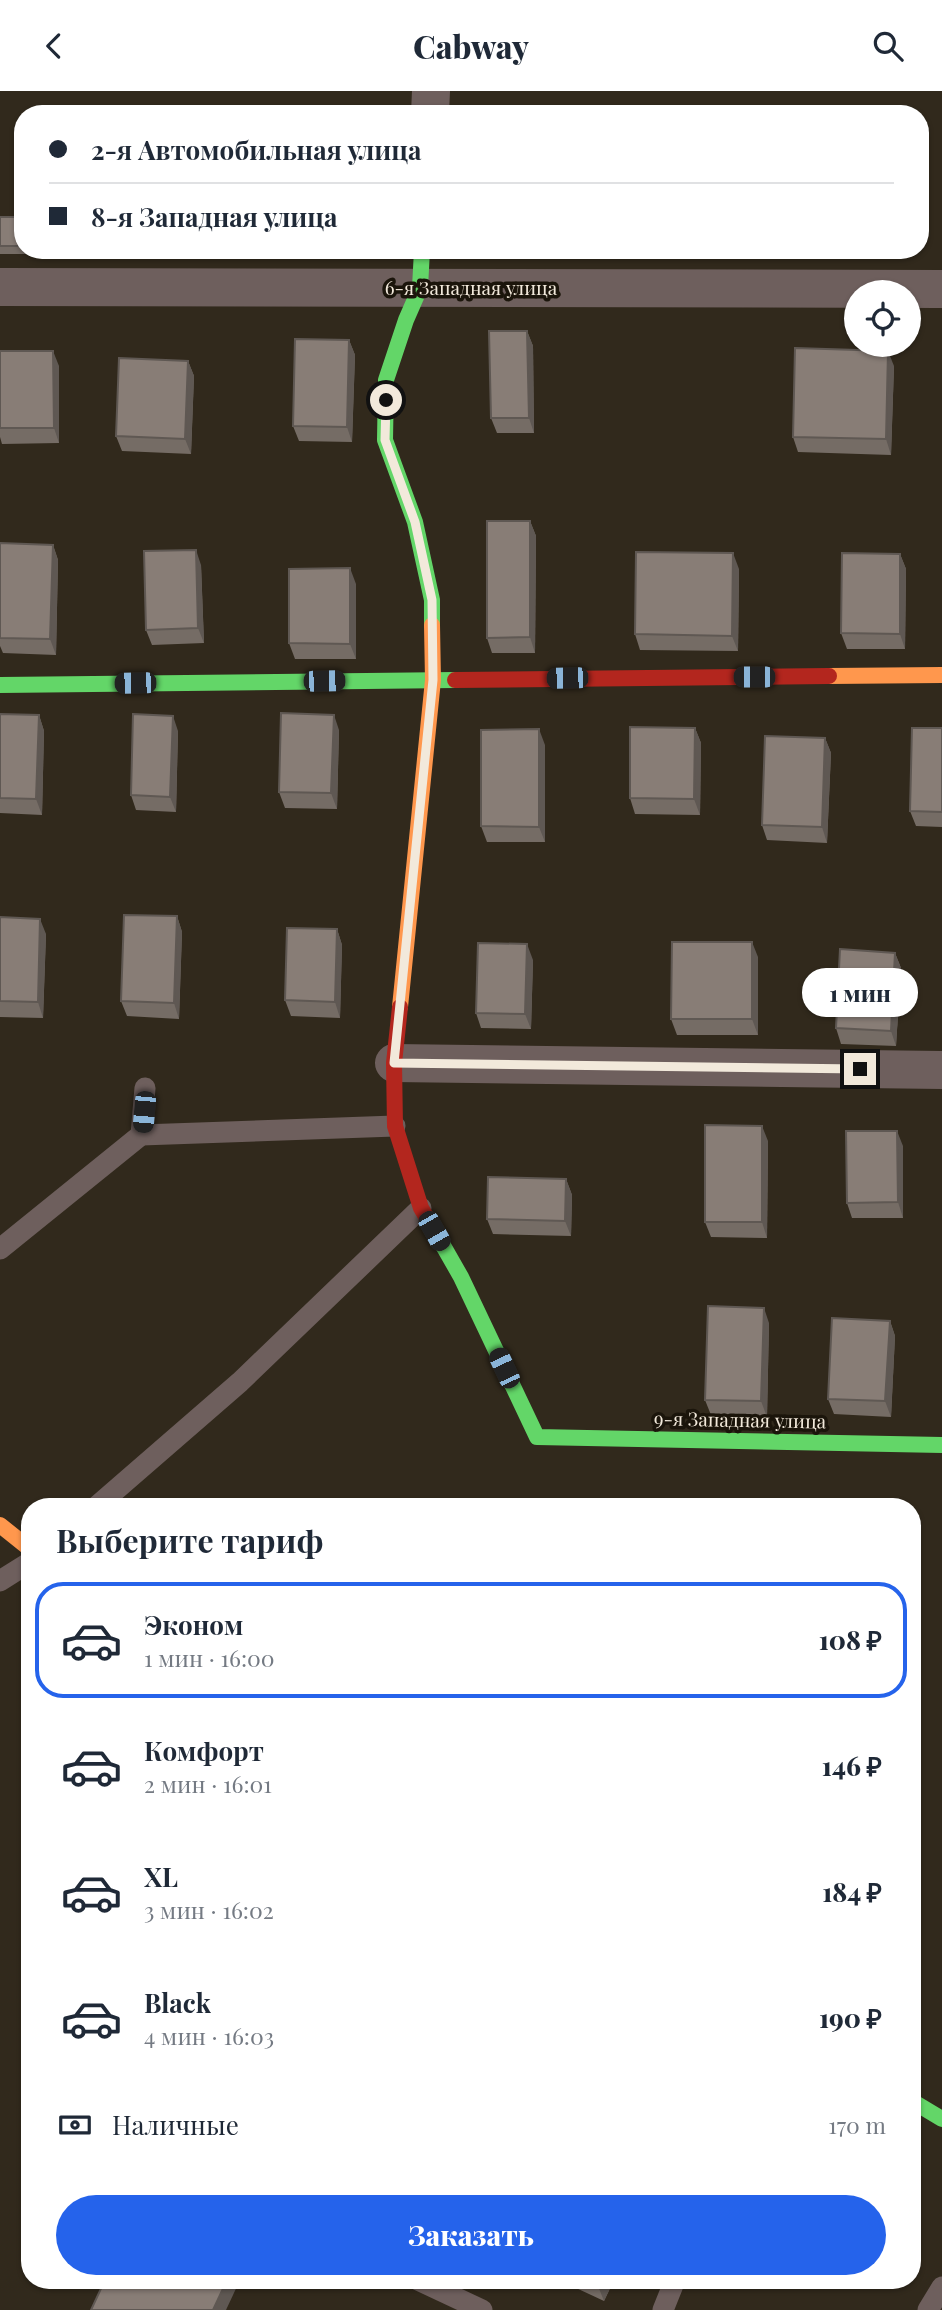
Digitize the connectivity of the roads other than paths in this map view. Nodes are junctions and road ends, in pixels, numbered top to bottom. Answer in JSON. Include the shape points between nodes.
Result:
{"nodes":[{"id":1,"x":422,"y":259,"type":"edge"},
{"id":2,"x":0,"y":287,"type":"edge"},
{"id":3,"x":421,"y":288,"type":"junction"},
{"id":4,"x":942,"y":289,"type":"edge"},
{"id":5,"x":942,"y":675,"type":"edge"},
{"id":6,"x":433,"y":680,"type":"junction"},
{"id":7,"x":0,"y":685,"type":"edge"},
{"id":8,"x":394,"y":1063,"type":"junction"},
{"id":9,"x":942,"y":1070,"type":"edge"},
{"id":10,"x":145,"y":1088,"type":"dead end"},
{"id":11,"x":395,"y":1126,"type":"junction"},
{"id":12,"x":141,"y":1135,"type":"junction"},
{"id":13,"x":421,"y":1208,"type":"junction"},
{"id":14,"x":0,"y":1249,"type":"edge"},
{"id":15,"x":942,"y":1445,"type":"edge"},
{"id":16,"x":106,"y":1498,"type":"edge"},
{"id":17,"x":0,"y":1525,"type":"edge"},
{"id":18,"x":21,"y":1542,"type":"edge"},
{"id":19,"x":21,"y":1568,"type":"edge"},
{"id":20,"x":0,"y":1581,"type":"edge"},
{"id":21,"x":921,"y":2106,"type":"edge"},
{"id":22,"x":942,"y":2119,"type":"edge"},
{"id":23,"x":942,"y":2287,"type":"edge"},
{"id":24,"x":437,"y":2289,"type":"edge"},
{"id":25,"x":672,"y":2289,"type":"edge"},
{"id":26,"x":482,"y":2310,"type":"edge"},
{"id":27,"x":663,"y":2310,"type":"edge"},
{"id":28,"x":929,"y":2310,"type":"edge"}],
"edges":[{"from":1,"to":3,"type":"street"},
{"from":2,"to":3,"type":"street","name":"6-я Западная улица"},
{"from":3,"to":4,"type":"street","name":"6-я Западная улица"},
{"from":3,"to":6,"type":"street","via":[[386,380],[385,440],[415,522],[432,600]]},
{"from":5,"to":6,"type":"street"},
{"from":6,"to":7,"type":"street"},
{"from":6,"to":8,"type":"street"},
{"from":8,"to":9,"type":"street"},
{"from":8,"to":11,"type":"street"},
{"from":10,"to":12,"type":"lane"},
{"from":11,"to":12,"type":"lane"},
{"from":11,"to":13,"type":"street"},
{"from":12,"to":14,"type":"lane"},
{"from":13,"to":15,"type":"street","name":"9-я Западная улица","via":[[461,1277],[537,1437]]},
{"from":13,"to":16,"type":"lane","via":[[240,1382]]},
{"from":17,"to":18,"type":"street"},
{"from":19,"to":20,"type":"lane"},
{"from":21,"to":22,"type":"street"},
{"from":23,"to":28,"type":"lane"},
{"from":24,"to":26,"type":"lane"},
{"from":25,"to":27,"type":"lane"}]}
